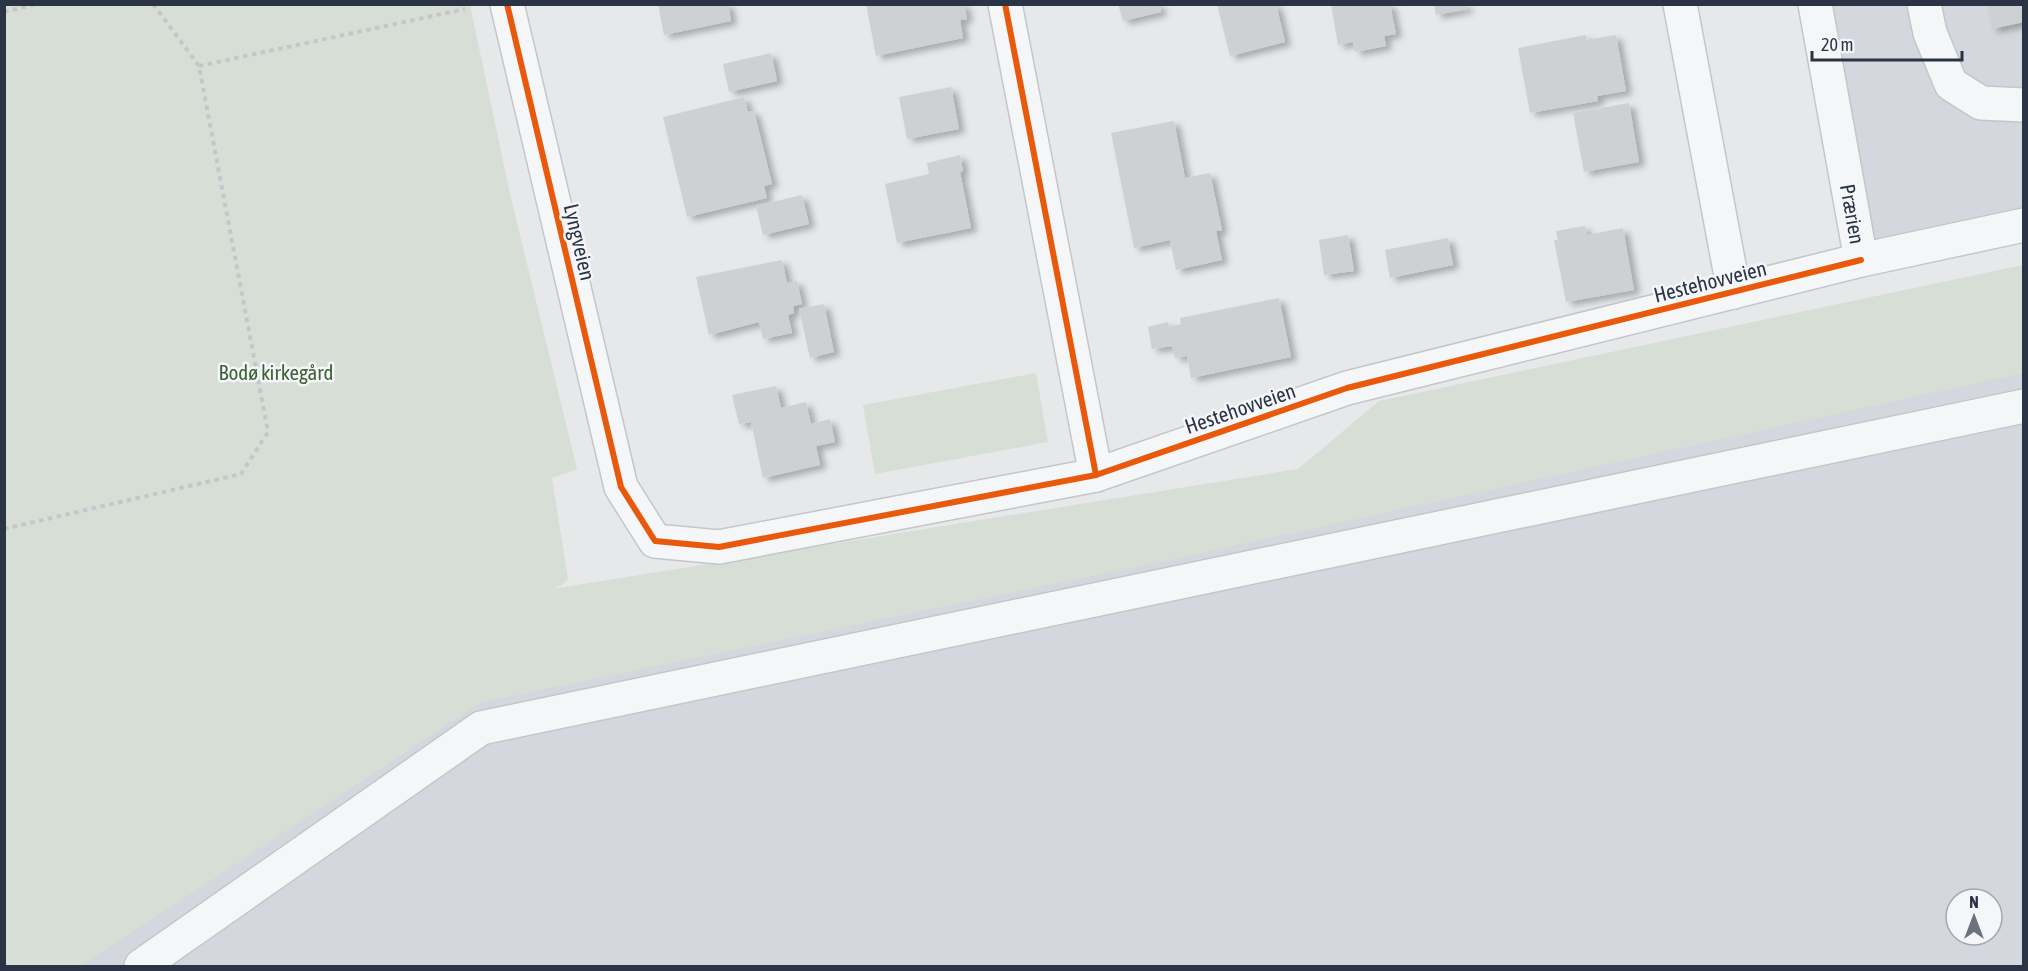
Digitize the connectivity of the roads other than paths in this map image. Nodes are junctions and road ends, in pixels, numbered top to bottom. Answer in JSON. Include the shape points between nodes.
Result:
{"nodes":[{"id":1,"x":1005,"y":4,"type":"edge"},
{"id":2,"x":1680,"y":4,"type":"edge"},
{"id":3,"x":1815,"y":4,"type":"edge"},
{"id":4,"x":1924,"y":4,"type":"edge"},
{"id":5,"x":491,"y":6,"type":"edge"},
{"id":6,"x":2024,"y":105,"type":"edge"},
{"id":7,"x":2024,"y":225,"type":"edge"},
{"id":8,"x":1861,"y":260,"type":"junction"},
{"id":9,"x":1734,"y":292,"type":"junction"},
{"id":10,"x":2024,"y":406,"type":"edge"},
{"id":11,"x":1096,"y":476,"type":"junction"},
{"id":12,"x":141,"y":966,"type":"edge"}],
"edges":[{"from":1,"to":11,"type":"street"},
{"from":2,"to":9,"type":"street","name":"Hestehovveien"},
{"from":3,"to":8,"type":"street","name":"Prærien"},
{"from":4,"to":6,"type":"street","via":[[1930,33],[1951,84],[1981,103]]},
{"from":5,"to":11,"type":"street","name":"Lyngveien","via":[[621,487],[656,541],[719,547]]},
{"from":7,"to":8,"type":"street","name":"Prærien"},
{"from":8,"to":9,"type":"street","name":"Hestehovveien"},
{"from":9,"to":11,"type":"street","name":"Hestehovveien","via":[[1347,388]]},
{"from":10,"to":12,"type":"street","via":[[481,728]]}]}
